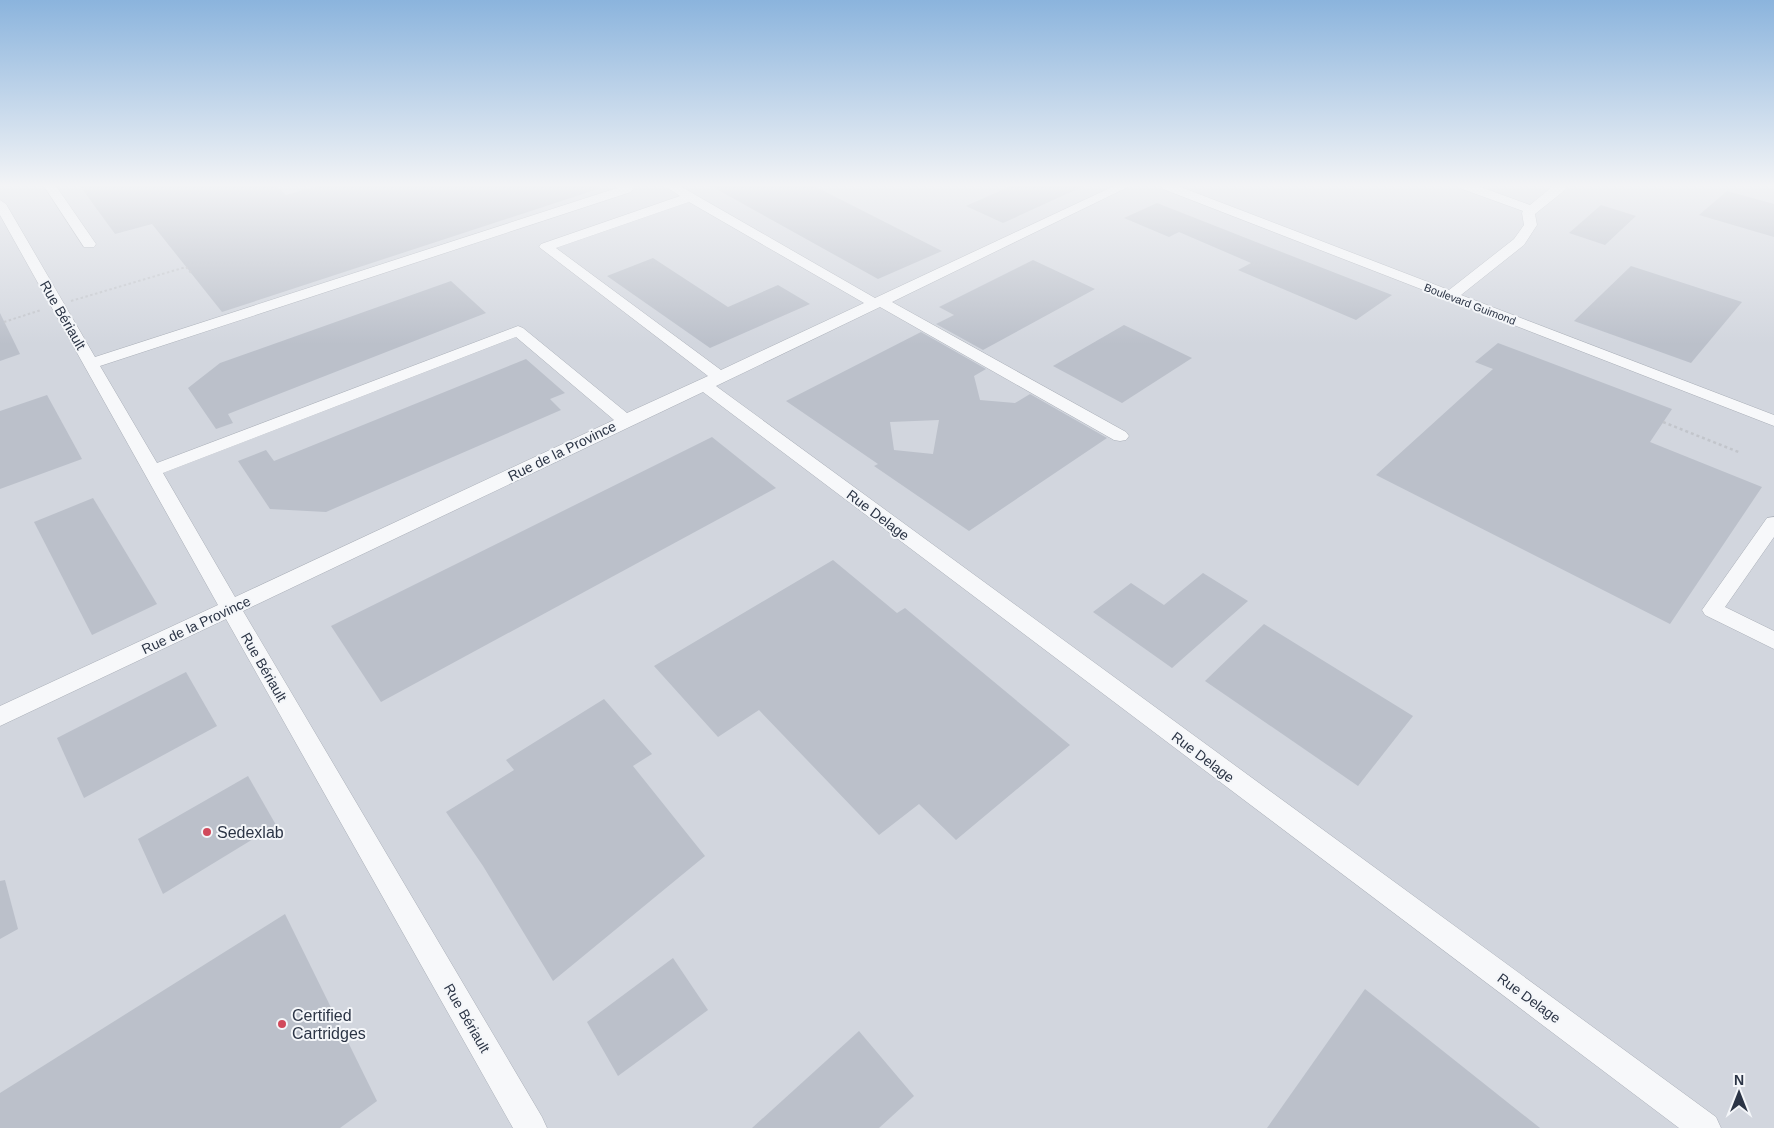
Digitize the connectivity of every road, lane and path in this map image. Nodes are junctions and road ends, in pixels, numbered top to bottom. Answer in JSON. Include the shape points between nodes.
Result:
{"nodes":[{"id":1,"x":20,"y":239,"type":"edge"},
{"id":2,"x":85,"y":239,"type":"edge"},
{"id":3,"x":475,"y":239,"type":"edge"},
{"id":4,"x":570,"y":239,"type":"edge"},
{"id":5,"x":764,"y":239,"type":"edge"},
{"id":6,"x":1012,"y":239,"type":"edge"},
{"id":7,"x":1303,"y":239,"type":"edge"},
{"id":8,"x":1521,"y":239,"type":"edge"},
{"id":9,"x":89,"y":244,"type":"dead end"},
{"id":10,"x":192,"y":274,"type":"dead end"},
{"id":11,"x":1451,"y":296,"type":"junction"},
{"id":12,"x":68,"y":302,"type":"dead end"},
{"id":13,"x":877,"y":302,"type":"junction"},
{"id":14,"x":40,"y":310,"type":"dead end"},
{"id":15,"x":4,"y":322,"type":"dead end"},
{"id":16,"x":91,"y":364,"type":"junction"},
{"id":17,"x":711,"y":380,"type":"junction"},
{"id":18,"x":626,"y":421,"type":"junction"},
{"id":19,"x":1774,"y":421,"type":"edge"},
{"id":20,"x":1663,"y":422,"type":"dead end"},
{"id":21,"x":1120,"y":436,"type":"dead end"},
{"id":22,"x":1741,"y":453,"type":"dead end"},
{"id":23,"x":152,"y":471,"type":"junction"},
{"id":24,"x":1774,"y":523,"type":"edge"},
{"id":25,"x":231,"y":609,"type":"junction"},
{"id":26,"x":1774,"y":641,"type":"edge"},
{"id":27,"x":0,"y":717,"type":"edge"},
{"id":28,"x":530,"y":1128,"type":"edge"},
{"id":29,"x":1705,"y":1128,"type":"edge"}],
"edges":[{"from":1,"to":16,"type":"street","name":"Rue Bériault"},
{"from":2,"to":9,"type":"street"},
{"from":3,"to":16,"type":"street"},
{"from":4,"to":17,"type":"street","name":"Rue Delage","via":[[546,247]]},
{"from":5,"to":13,"type":"street"},
{"from":6,"to":13,"type":"street","name":"Rue de la Province"},
{"from":7,"to":11,"type":"street","name":"Boulevard Guimond"},
{"from":8,"to":11,"type":"street"},
{"from":10,"to":12,"type":"path","via":[[186,267]]},
{"from":11,"to":19,"type":"street","name":"Boulevard Guimond"},
{"from":13,"to":17,"type":"street","name":"Rue de la Province"},
{"from":13,"to":21,"type":"street"},
{"from":14,"to":15,"type":"path"},
{"from":16,"to":23,"type":"street","name":"Rue Bériault"},
{"from":17,"to":18,"type":"street","name":"Rue de la Province"},
{"from":17,"to":29,"type":"street","name":"Rue Delage","via":[[1343,861]]},
{"from":18,"to":23,"type":"street","via":[[518,331]]},
{"from":18,"to":25,"type":"street","name":"Rue de la Province"},
{"from":20,"to":22,"type":"path"},
{"from":23,"to":25,"type":"street","name":"Rue Bériault"},
{"from":24,"to":26,"type":"street","via":[[1712,610]]},
{"from":25,"to":27,"type":"street","name":"Rue de la Province"},
{"from":25,"to":28,"type":"street","name":"Rue Bériault"}]}
